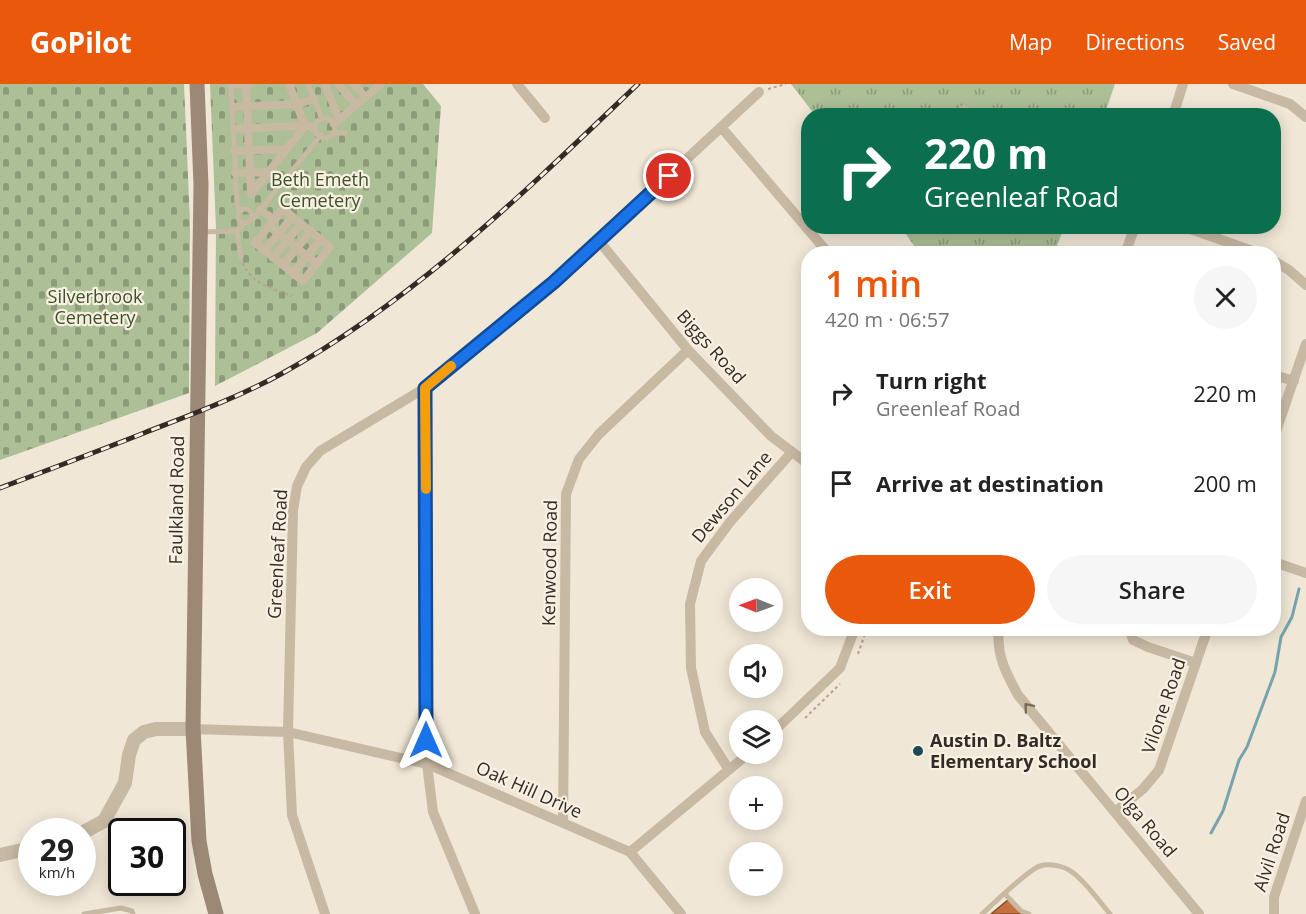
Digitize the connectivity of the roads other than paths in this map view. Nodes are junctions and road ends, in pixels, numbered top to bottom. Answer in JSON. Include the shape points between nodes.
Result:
{"nodes":[{"id":1,"x":197,"y":84,"type":"edge"},
{"id":2,"x":231,"y":84,"type":"edge"},
{"id":3,"x":247,"y":84,"type":"edge"},
{"id":4,"x":289,"y":84,"type":"edge"},
{"id":5,"x":308,"y":84,"type":"edge"},
{"id":6,"x":325,"y":84,"type":"edge"},
{"id":7,"x":354,"y":84,"type":"edge"},
{"id":8,"x":517,"y":84,"type":"edge"},
{"id":9,"x":1184,"y":84,"type":"edge"},
{"id":10,"x":1233,"y":84,"type":"edge"},
{"id":11,"x":342,"y":85,"type":"edge"},
{"id":12,"x":376,"y":86,"type":"edge"},
{"id":13,"x":759,"y":92,"type":"road end"},
{"id":14,"x":330,"y":97,"type":"junction"},
{"id":15,"x":365,"y":97,"type":"junction"},
{"id":16,"x":314,"y":99,"type":"junction"},
{"id":17,"x":297,"y":104,"type":"junction"},
{"id":18,"x":356,"y":105,"type":"junction"},
{"id":19,"x":247,"y":106,"type":"junction"},
{"id":20,"x":232,"y":107,"type":"junction"},
{"id":21,"x":1176,"y":108,"type":"edge"},
{"id":22,"x":1306,"y":117,"type":"edge"},
{"id":23,"x":545,"y":118,"type":"dead end"},
{"id":24,"x":322,"y":119,"type":"junction"},
{"id":25,"x":336,"y":125,"type":"junction"},
{"id":26,"x":310,"y":127,"type":"junction"},
{"id":27,"x":721,"y":127,"type":"junction"},
{"id":28,"x":248,"y":128,"type":"junction"},
{"id":29,"x":234,"y":129,"type":"junction"},
{"id":30,"x":345,"y":133,"type":"dead end"},
{"id":31,"x":321,"y":135,"type":"junction"},
{"id":32,"x":287,"y":149,"type":"junction"},
{"id":33,"x":249,"y":150,"type":"junction"},
{"id":34,"x":234,"y":151,"type":"junction"},
{"id":35,"x":250,"y":172,"type":"junction"},
{"id":36,"x":269,"y":172,"type":"junction"},
{"id":37,"x":236,"y":173,"type":"junction"},
{"id":38,"x":260,"y":210,"type":"junction"},
{"id":39,"x":240,"y":211,"type":"junction"},
{"id":40,"x":292,"y":217,"type":"junction"},
{"id":41,"x":253,"y":219,"type":"junction"},
{"id":42,"x":801,"y":221,"type":"edge"},
{"id":43,"x":246,"y":222,"type":"junction"},
{"id":44,"x":271,"y":223,"type":"junction"},
{"id":45,"x":301,"y":224,"type":"junction"},
{"id":46,"x":237,"y":231,"type":"junction"},
{"id":47,"x":311,"y":231,"type":"junction"},
{"id":48,"x":201,"y":232,"type":"junction"},
{"id":49,"x":278,"y":234,"type":"junction"},
{"id":50,"x":812,"y":234,"type":"edge"},
{"id":51,"x":1205,"y":234,"type":"edge"},
{"id":52,"x":321,"y":239,"type":"junction"},
{"id":53,"x":287,"y":241,"type":"junction"},
{"id":54,"x":599,"y":241,"type":"junction"},
{"id":55,"x":822,"y":246,"type":"edge"},
{"id":56,"x":1238,"y":246,"type":"edge"},
{"id":57,"x":297,"y":248,"type":"junction"},
{"id":58,"x":264,"y":251,"type":"junction"},
{"id":59,"x":307,"y":256,"type":"junction"},
{"id":60,"x":241,"y":257,"type":"road end"},
{"id":61,"x":273,"y":258,"type":"junction"},
{"id":62,"x":316,"y":264,"type":"junction"},
{"id":63,"x":283,"y":265,"type":"junction"},
{"id":64,"x":1281,"y":265,"type":"edge"},
{"id":65,"x":293,"y":273,"type":"junction"},
{"id":66,"x":1306,"y":285,"type":"edge"},
{"id":67,"x":1306,"y":344,"type":"edge"},
{"id":68,"x":688,"y":350,"type":"junction"},
{"id":69,"x":1281,"y":377,"type":"edge"},
{"id":70,"x":1294,"y":381,"type":"junction"},
{"id":71,"x":425,"y":388,"type":"junction"},
{"id":72,"x":1281,"y":405,"type":"edge"},
{"id":73,"x":791,"y":453,"type":"junction"},
{"id":74,"x":801,"y":459,"type":"edge"},
{"id":75,"x":1281,"y":564,"type":"edge"},
{"id":76,"x":1306,"y":573,"type":"edge"},
{"id":77,"x":852,"y":636,"type":"edge"},
{"id":78,"x":998,"y":636,"type":"edge"},
{"id":79,"x":1132,"y":636,"type":"edge"},
{"id":80,"x":1205,"y":636,"type":"edge"},
{"id":81,"x":1196,"y":663,"type":"junction"},
{"id":82,"x":783,"y":722,"type":"edge"},
{"id":83,"x":193,"y":729,"type":"junction"},
{"id":84,"x":288,"y":732,"type":"junction"},
{"id":85,"x":427,"y":764,"type":"junction"},
{"id":86,"x":736,"y":764,"type":"edge"},
{"id":87,"x":729,"y":770,"type":"junction"},
{"id":88,"x":1306,"y":801,"type":"edge"},
{"id":89,"x":1115,"y":812,"type":"junction"},
{"id":90,"x":563,"y":823,"type":"junction"},
{"id":91,"x":96,"y":825,"type":"edge"},
{"id":92,"x":18,"y":851,"type":"edge"},
{"id":93,"x":630,"y":852,"type":"junction"},
{"id":94,"x":0,"y":855,"type":"edge"},
{"id":95,"x":1005,"y":894,"type":"junction"},
{"id":96,"x":84,"y":914,"type":"edge"},
{"id":97,"x":133,"y":914,"type":"edge"},
{"id":98,"x":216,"y":914,"type":"edge"},
{"id":99,"x":325,"y":914,"type":"edge"},
{"id":100,"x":475,"y":914,"type":"edge"},
{"id":101,"x":681,"y":914,"type":"edge"},
{"id":102,"x":982,"y":914,"type":"edge"},
{"id":103,"x":1029,"y":914,"type":"edge"},
{"id":104,"x":1110,"y":914,"type":"edge"},
{"id":105,"x":1199,"y":914,"type":"edge"},
{"id":106,"x":1274,"y":914,"type":"edge"}],
"edges":[{"from":1,"to":48,"type":"main road","name":"Faulkland Road"},
{"from":2,"to":3,"type":"street"},
{"from":2,"to":20,"type":"lane"},
{"from":3,"to":19,"type":"street"},
{"from":4,"to":17,"type":"street"},
{"from":5,"to":16,"type":"lane"},
{"from":6,"to":14,"type":"street"},
{"from":7,"to":15,"type":"street"},
{"from":8,"to":23,"type":"street"},
{"from":9,"to":21,"type":"street"},
{"from":10,"to":22,"type":"street","via":[[1290,104]]},
{"from":11,"to":14,"type":"street"},
{"from":11,"to":18,"type":"street"},
{"from":12,"to":15,"type":"street"},
{"from":13,"to":27,"type":"street","name":"Greenleaf Road"},
{"from":14,"to":25,"type":"street"},
{"from":15,"to":18,"type":"street"},
{"from":16,"to":17,"type":"street"},
{"from":16,"to":24,"type":"lane"},
{"from":17,"to":19,"type":"street"},
{"from":17,"to":26,"type":"street"},
{"from":18,"to":25,"type":"street"},
{"from":19,"to":20,"type":"street"},
{"from":19,"to":28,"type":"street"},
{"from":20,"to":29,"type":"lane"},
{"from":24,"to":25,"type":"lane"},
{"from":24,"to":26,"type":"lane"},
{"from":25,"to":30,"type":"lane"},
{"from":25,"to":31,"type":"lane","via":[[327,136]]},
{"from":26,"to":28,"type":"street"},
{"from":26,"to":31,"type":"lane"},
{"from":26,"to":32,"type":"street"},
{"from":27,"to":42,"type":"street"},
{"from":27,"to":54,"type":"street","name":"Greenleaf Road"},
{"from":28,"to":29,"type":"street"},
{"from":28,"to":33,"type":"street"},
{"from":29,"to":34,"type":"lane"},
{"from":31,"to":38,"type":"lane"},
{"from":32,"to":33,"type":"street"},
{"from":32,"to":36,"type":"street"},
{"from":33,"to":34,"type":"street"},
{"from":33,"to":35,"type":"street"},
{"from":34,"to":37,"type":"lane"},
{"from":35,"to":36,"type":"street"},
{"from":35,"to":36,"type":"street","via":[[251,194]]},
{"from":35,"to":37,"type":"street"},
{"from":37,"to":39,"type":"lane"},
{"from":38,"to":41,"type":"lane"},
{"from":38,"to":44,"type":"street"},
{"from":39,"to":41,"type":"lane","via":[[252,212]]},
{"from":39,"to":43,"type":"lane","via":[[238,219]]},
{"from":40,"to":44,"type":"street","via":[[283,209]]},
{"from":40,"to":45,"type":"street"},
{"from":40,"to":49,"type":"street"},
{"from":41,"to":43,"type":"lane"},
{"from":43,"to":46,"type":"lane"},
{"from":44,"to":49,"type":"street"},
{"from":44,"to":58,"type":"street","via":[[255,243]]},
{"from":45,"to":47,"type":"street"},
{"from":45,"to":53,"type":"street"},
{"from":46,"to":48,"type":"lane"},
{"from":46,"to":60,"type":"lane"},
{"from":47,"to":52,"type":"street"},
{"from":47,"to":57,"type":"street"},
{"from":48,"to":83,"type":"main road","name":"Faulkland Road"},
{"from":49,"to":53,"type":"street"},
{"from":49,"to":58,"type":"street"},
{"from":50,"to":55,"type":"street"},
{"from":51,"to":56,"type":"street"},
{"from":52,"to":59,"type":"street"},
{"from":52,"to":62,"type":"street","via":[[330,247]]},
{"from":53,"to":57,"type":"street"},
{"from":53,"to":61,"type":"street"},
{"from":54,"to":68,"type":"street","name":"Biggs Road"},
{"from":54,"to":71,"type":"street","name":"Greenleaf Road"},
{"from":57,"to":59,"type":"street"},
{"from":57,"to":63,"type":"street"},
{"from":58,"to":61,"type":"street"},
{"from":59,"to":62,"type":"street"},
{"from":59,"to":65,"type":"street"},
{"from":61,"to":63,"type":"street"},
{"from":62,"to":65,"type":"street","via":[[303,281]]},
{"from":63,"to":65,"type":"street"},
{"from":64,"to":66,"type":"street"},
{"from":67,"to":70,"type":"street"},
{"from":68,"to":73,"type":"street","name":"Biggs Road"},
{"from":68,"to":90,"type":"street","name":"Kenwood Road","via":[[599,434],[579,459],[566,494]]},
{"from":69,"to":70,"type":"street"},
{"from":70,"to":72,"type":"street"},
{"from":71,"to":84,"type":"street","name":"Greenleaf Road","via":[[320,451],[297,486],[293,511]]},
{"from":71,"to":85,"type":"street"},
{"from":73,"to":74,"type":"street","name":"Biggs Road"},
{"from":73,"to":87,"type":"street","name":"Dewson Lane","via":[[701,561],[690,604],[690,668],[700,711],[705,732]]},
{"from":75,"to":76,"type":"street"},
{"from":77,"to":82,"type":"street","via":[[840,668]]},
{"from":89,"to":78,"type":"street","name":"Olga Road","one_way":true,"via":[[1018,695],[1003,667]]},
{"from":79,"to":81,"type":"street","via":[[1148,647]]},
{"from":80,"to":81,"type":"street","name":"Vilone Road"},
{"from":81,"to":89,"type":"street","name":"Vilone Road","via":[[1159,770]]},
{"from":83,"to":84,"type":"street","name":"Oak Hill Drive"},
{"from":83,"to":91,"type":"street","via":[[156,729],[134,740],[125,783],[104,821]]},
{"from":83,"to":98,"type":"main road","name":"Faulkland Road","via":[[199,842]]},
{"from":84,"to":85,"type":"street","name":"Oak Hill Drive"},
{"from":84,"to":99,"type":"street","name":"Greenleaf Road","via":[[292,815]]},
{"from":85,"to":90,"type":"street","name":"Oak Hill Drive"},
{"from":85,"to":100,"type":"street","via":[[433,812]]},
{"from":86,"to":87,"type":"street"},
{"from":87,"to":93,"type":"street"},
{"from":88,"to":106,"type":"street","name":"Alvil Road","via":[[1275,897]]},
{"from":89,"to":105,"type":"street","name":"Olga Road"},
{"from":90,"to":93,"type":"street","name":"Oak Hill Drive"},
{"from":92,"to":94,"type":"street"},
{"from":93,"to":101,"type":"street","name":"Oak Hill Drive"},
{"from":95,"to":102,"type":"lane"},
{"from":95,"to":103,"type":"lane"},
{"from":95,"to":104,"type":"lane","via":[[1040,866],[1063,867]]},
{"from":96,"to":97,"type":"lane","via":[[126,908]]}]}
